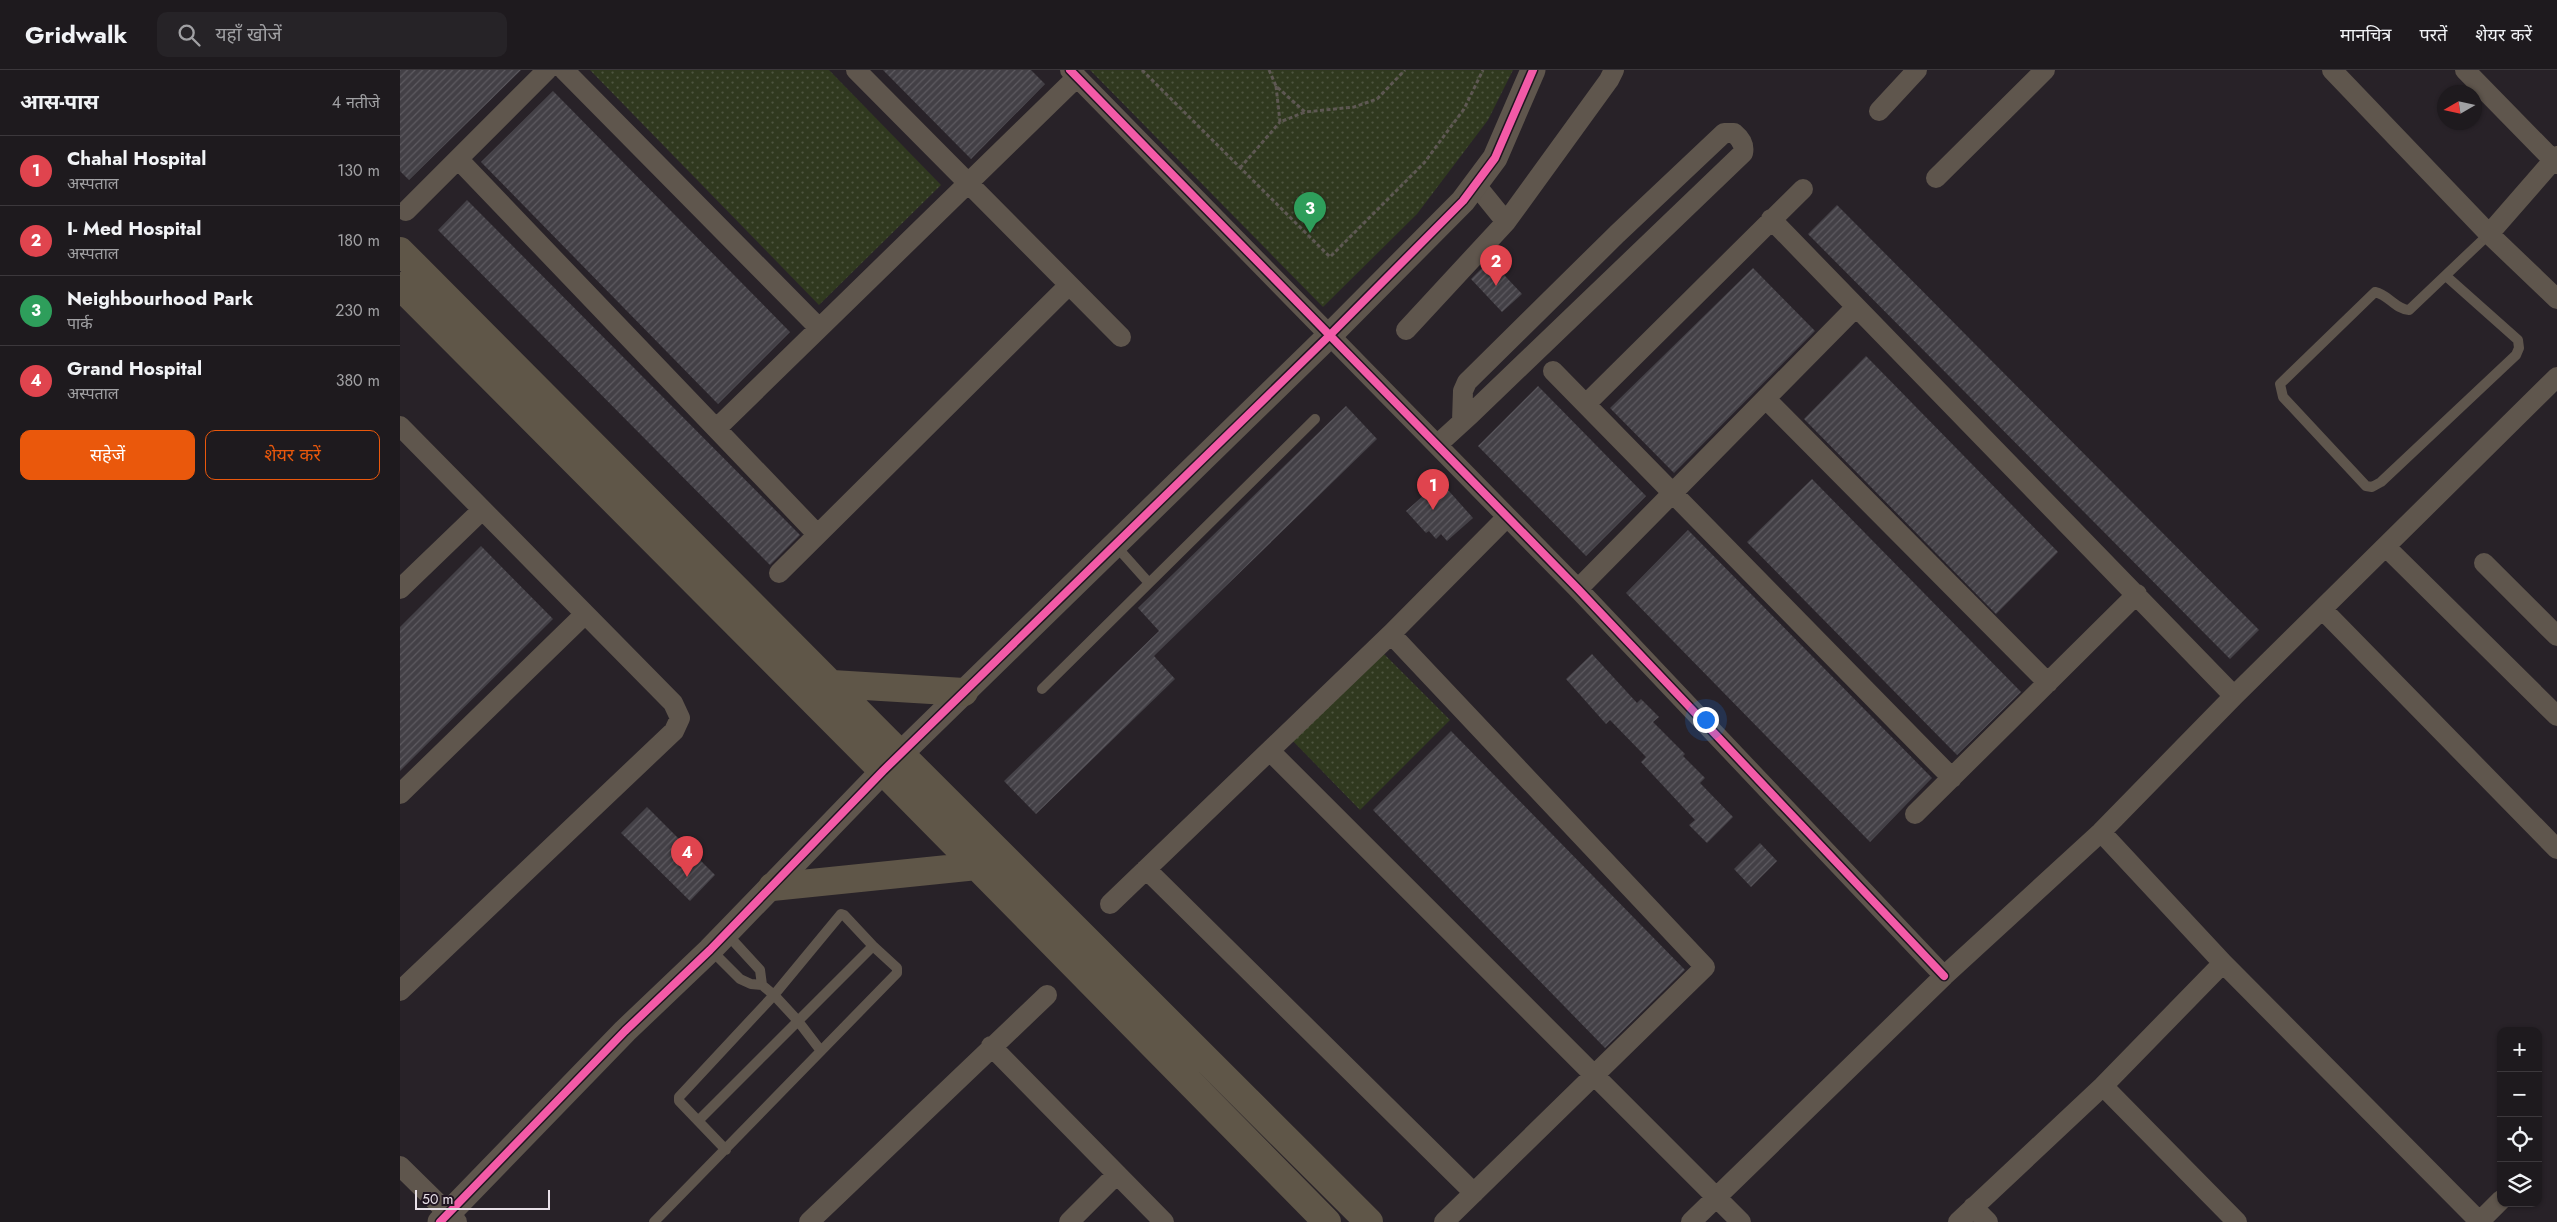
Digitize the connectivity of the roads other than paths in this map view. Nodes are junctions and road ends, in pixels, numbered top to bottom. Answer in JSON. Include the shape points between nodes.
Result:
{"nodes":[{"id":1,"x":548,"y":70,"type":"edge"},
{"id":2,"x":564,"y":70,"type":"edge"},
{"id":3,"x":856,"y":70,"type":"edge"},
{"id":4,"x":1533,"y":70,"type":"edge"},
{"id":5,"x":1614,"y":70,"type":"edge"},
{"id":6,"x":1917,"y":70,"type":"edge"},
{"id":7,"x":2045,"y":70,"type":"edge"},
{"id":8,"x":2332,"y":70,"type":"edge"},
{"id":9,"x":2465,"y":70,"type":"edge"},
{"id":10,"x":1074,"y":74,"type":"edge"},
{"id":11,"x":1879,"y":111,"type":"dead end"},
{"id":12,"x":459,"y":160,"type":"junction"},
{"id":13,"x":2556,"y":160,"type":"edge"},
{"id":14,"x":1936,"y":178,"type":"dead end"},
{"id":15,"x":969,"y":183,"type":"junction"},
{"id":16,"x":1476,"y":185,"type":"junction"},
{"id":17,"x":1803,"y":189,"type":"dead end"},
{"id":18,"x":406,"y":211,"type":"dead end"},
{"id":19,"x":1771,"y":219,"type":"junction"},
{"id":20,"x":1506,"y":222,"type":"junction"},
{"id":21,"x":2489,"y":234,"type":"junction"},
{"id":22,"x":400,"y":251,"type":"edge"},
{"id":23,"x":2446,"y":276,"type":"junction"},
{"id":24,"x":1069,"y":285,"type":"junction"},
{"id":25,"x":400,"y":286,"type":"edge"},
{"id":26,"x":2557,"y":299,"type":"edge"},
{"id":27,"x":1856,"y":307,"type":"junction"},
{"id":28,"x":819,"y":328,"type":"junction"},
{"id":29,"x":1406,"y":330,"type":"dead end"},
{"id":30,"x":1330,"y":335,"type":"junction"},
{"id":31,"x":1121,"y":337,"type":"dead end"},
{"id":32,"x":1553,"y":371,"type":"dead end"},
{"id":33,"x":2557,"y":378,"type":"edge"},
{"id":34,"x":1766,"y":399,"type":"junction"},
{"id":35,"x":1586,"y":404,"type":"junction"},
{"id":36,"x":1314,"y":419,"type":"dead end"},
{"id":37,"x":1462,"y":422,"type":"junction"},
{"id":38,"x":400,"y":426,"type":"edge"},
{"id":39,"x":717,"y":428,"type":"junction"},
{"id":40,"x":1437,"y":445,"type":"junction"},
{"id":41,"x":1674,"y":492,"type":"junction"},
{"id":42,"x":482,"y":510,"type":"junction"},
{"id":43,"x":1508,"y":517,"type":"junction"},
{"id":44,"x":818,"y":534,"type":"junction"},
{"id":45,"x":1115,"y":544,"type":"junction"},
{"id":46,"x":2386,"y":547,"type":"junction"},
{"id":47,"x":2484,"y":563,"type":"dead end"},
{"id":48,"x":779,"y":573,"type":"dead end"},
{"id":49,"x":1149,"y":583,"type":"junction"},
{"id":50,"x":400,"y":589,"type":"edge"},
{"id":51,"x":1578,"y":589,"type":"junction"},
{"id":52,"x":2137,"y":594,"type":"junction"},
{"id":53,"x":2323,"y":610,"type":"junction"},
{"id":54,"x":585,"y":614,"type":"junction"},
{"id":55,"x":1391,"y":634,"type":"junction"},
{"id":56,"x":2557,"y":636,"type":"edge"},
{"id":57,"x":2048,"y":683,"type":"junction"},
{"id":58,"x":832,"y":684,"type":"junction"},
{"id":59,"x":1042,"y":689,"type":"dead end"},
{"id":60,"x":964,"y":692,"type":"junction"},
{"id":61,"x":2234,"y":696,"type":"junction"},
{"id":62,"x":2557,"y":716,"type":"edge"},
{"id":63,"x":1270,"y":750,"type":"junction"},
{"id":64,"x":892,"y":762,"type":"junction"},
{"id":65,"x":1952,"y":778,"type":"junction"},
{"id":66,"x":400,"y":794,"type":"edge"},
{"id":67,"x":1915,"y":814,"type":"dead end"},
{"id":68,"x":2101,"y":832,"type":"junction"},
{"id":69,"x":2557,"y":849,"type":"edge"},
{"id":70,"x":977,"y":866,"type":"junction"},
{"id":71,"x":1146,"y":869,"type":"junction"},
{"id":72,"x":772,"y":887,"type":"junction"},
{"id":73,"x":1110,"y":904,"type":"dead end"},
{"id":74,"x":718,"y":942,"type":"junction"},
{"id":75,"x":873,"y":946,"type":"junction"},
{"id":76,"x":2223,"y":963,"type":"junction"},
{"id":77,"x":1944,"y":976,"type":"junction"},
{"id":78,"x":762,"y":985,"type":"junction"},
{"id":79,"x":400,"y":991,"type":"edge"},
{"id":80,"x":774,"y":995,"type":"junction"},
{"id":81,"x":1047,"y":995,"type":"dead end"},
{"id":82,"x":798,"y":1021,"type":"junction"},
{"id":83,"x":991,"y":1046,"type":"junction"},
{"id":84,"x":821,"y":1051,"type":"junction"},
{"id":85,"x":1595,"y":1075,"type":"junction"},
{"id":86,"x":2103,"y":1086,"type":"junction"},
{"id":87,"x":700,"y":1120,"type":"junction"},
{"id":88,"x":726,"y":1150,"type":"junction"},
{"id":89,"x":400,"y":1166,"type":"edge"},
{"id":90,"x":1117,"y":1174,"type":"junction"},
{"id":91,"x":1474,"y":1193,"type":"junction"},
{"id":92,"x":1716,"y":1196,"type":"junction"},
{"id":93,"x":2497,"y":1204,"type":"edge"},
{"id":94,"x":1973,"y":1207,"type":"junction"},
{"id":95,"x":448,"y":1219,"type":"edge"},
{"id":96,"x":654,"y":1222,"type":"edge"},
{"id":97,"x":809,"y":1222,"type":"edge"},
{"id":98,"x":1069,"y":1222,"type":"edge"},
{"id":99,"x":1164,"y":1222,"type":"edge"},
{"id":100,"x":1326,"y":1222,"type":"edge"},
{"id":101,"x":1369,"y":1222,"type":"edge"},
{"id":102,"x":1444,"y":1222,"type":"edge"},
{"id":103,"x":1691,"y":1222,"type":"edge"},
{"id":104,"x":1741,"y":1222,"type":"edge"},
{"id":105,"x":1958,"y":1222,"type":"edge"},
{"id":106,"x":1988,"y":1222,"type":"edge"},
{"id":107,"x":2237,"y":1222,"type":"edge"},
{"id":108,"x":2479,"y":1222,"type":"edge"}],
"edges":[{"from":1,"to":12,"type":"street"},
{"from":2,"to":28,"type":"street"},
{"from":3,"to":15,"type":"street"},
{"from":4,"to":16,"type":"street","via":[[1494,158]]},
{"from":5,"to":20,"type":"street"},
{"from":6,"to":11,"type":"street"},
{"from":7,"to":14,"type":"street"},
{"from":8,"to":21,"type":"street"},
{"from":9,"to":13,"type":"street"},
{"from":10,"to":15,"type":"street"},
{"from":10,"to":30,"type":"street"},
{"from":12,"to":18,"type":"street"},
{"from":12,"to":39,"type":"street"},
{"from":13,"to":21,"type":"street"},
{"from":15,"to":24,"type":"street"},
{"from":15,"to":28,"type":"street"},
{"from":16,"to":20,"type":"street"},
{"from":16,"to":30,"type":"street"},
{"from":17,"to":19,"type":"street"},
{"from":19,"to":27,"type":"street"},
{"from":19,"to":35,"type":"street"},
{"from":20,"to":29,"type":"street"},
{"from":21,"to":23,"type":"lane"},
{"from":21,"to":26,"type":"street"},
{"from":22,"to":58,"type":"main road"},
{"from":23,"to":23,"type":"lane","via":[[2409,310],[2375,292],[2280,384],[2283,397],[2366,486],[2372,487],[2381,482],[2516,355],[2519,348],[2518,340]]},
{"from":24,"to":31,"type":"street"},
{"from":24,"to":44,"type":"street"},
{"from":25,"to":64,"type":"main road"},
{"from":27,"to":34,"type":"street"},
{"from":27,"to":52,"type":"street"},
{"from":28,"to":39,"type":"street"},
{"from":30,"to":40,"type":"street"},
{"from":30,"to":45,"type":"street"},
{"from":32,"to":35,"type":"street"},
{"from":33,"to":46,"type":"street"},
{"from":34,"to":41,"type":"street"},
{"from":34,"to":57,"type":"street"},
{"from":35,"to":41,"type":"street"},
{"from":36,"to":49,"type":"lane"},
{"from":37,"to":37,"type":"street","via":[[1742,153],[1740,137],[1734,132],[1724,133],[1467,382],[1463,391]]},
{"from":37,"to":40,"type":"street"},
{"from":38,"to":42,"type":"street"},
{"from":39,"to":44,"type":"street"},
{"from":40,"to":43,"type":"street"},
{"from":41,"to":51,"type":"street"},
{"from":41,"to":65,"type":"street"},
{"from":42,"to":50,"type":"street"},
{"from":42,"to":54,"type":"street"},
{"from":43,"to":51,"type":"street"},
{"from":43,"to":55,"type":"street"},
{"from":44,"to":48,"type":"street"},
{"from":45,"to":49,"type":"lane"},
{"from":45,"to":60,"type":"street"},
{"from":46,"to":53,"type":"street"},
{"from":46,"to":62,"type":"street"},
{"from":47,"to":56,"type":"street"},
{"from":49,"to":59,"type":"lane"},
{"from":51,"to":77,"type":"street"},
{"from":52,"to":57,"type":"street"},
{"from":52,"to":61,"type":"street"},
{"from":53,"to":61,"type":"street"},
{"from":53,"to":69,"type":"street"},
{"from":54,"to":66,"type":"street"},
{"from":54,"to":79,"type":"street","via":[[673,703],[680,718],[674,731]]},
{"from":55,"to":63,"type":"street"},
{"from":55,"to":85,"type":"street","via":[[1705,967]]},
{"from":57,"to":65,"type":"street"},
{"from":58,"to":60,"type":"main road"},
{"from":58,"to":64,"type":"main road"},
{"from":60,"to":64,"type":"street"},
{"from":61,"to":68,"type":"street"},
{"from":63,"to":71,"type":"street"},
{"from":63,"to":85,"type":"street"},
{"from":64,"to":70,"type":"main road"},
{"from":64,"to":72,"type":"street"},
{"from":64,"to":101,"type":"main road","via":[[1074,930]]},
{"from":65,"to":67,"type":"street"},
{"from":68,"to":76,"type":"street"},
{"from":68,"to":77,"type":"street"},
{"from":70,"to":72,"type":"main road"},
{"from":70,"to":100,"type":"main road"},
{"from":71,"to":73,"type":"street"},
{"from":71,"to":91,"type":"street"},
{"from":72,"to":74,"type":"street"},
{"from":74,"to":78,"type":"lane","via":[[760,970]]},
{"from":74,"to":78,"type":"lane","via":[[740,979]]},
{"from":74,"to":95,"type":"street","via":[[625,1031]]},
{"from":75,"to":80,"type":"lane","via":[[841,914]]},
{"from":75,"to":82,"type":"lane"},
{"from":75,"to":84,"type":"lane","via":[[897,968],[897,973]]},
{"from":76,"to":86,"type":"street"},
{"from":76,"to":108,"type":"street"},
{"from":77,"to":92,"type":"street"},
{"from":78,"to":80,"type":"lane"},
{"from":80,"to":82,"type":"lane"},
{"from":80,"to":87,"type":"lane","via":[[679,1097],[679,1101]]},
{"from":81,"to":83,"type":"street"},
{"from":82,"to":84,"type":"lane"},
{"from":82,"to":87,"type":"lane"},
{"from":83,"to":90,"type":"street"},
{"from":83,"to":97,"type":"street"},
{"from":84,"to":88,"type":"lane"},
{"from":85,"to":91,"type":"street"},
{"from":85,"to":92,"type":"street"},
{"from":86,"to":94,"type":"street"},
{"from":86,"to":107,"type":"street"},
{"from":87,"to":88,"type":"lane"},
{"from":88,"to":96,"type":"lane"},
{"from":89,"to":95,"type":"street"},
{"from":90,"to":98,"type":"street"},
{"from":90,"to":99,"type":"street"},
{"from":91,"to":102,"type":"street"},
{"from":92,"to":103,"type":"street"},
{"from":92,"to":104,"type":"street"},
{"from":93,"to":108,"type":"street"},
{"from":94,"to":105,"type":"street"},
{"from":94,"to":106,"type":"street"}]}
